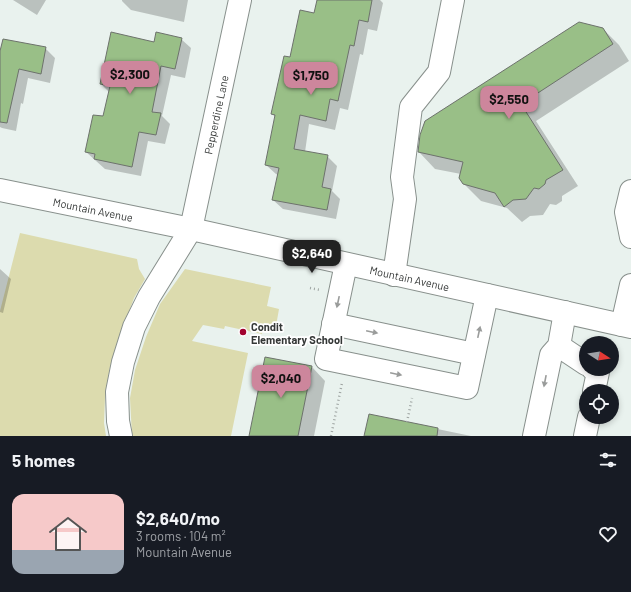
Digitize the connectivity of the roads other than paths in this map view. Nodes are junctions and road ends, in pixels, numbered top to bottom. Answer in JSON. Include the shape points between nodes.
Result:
{"nodes":[{"id":1,"x":240,"y":0,"type":"edge"},
{"id":2,"x":453,"y":0,"type":"edge"},
{"id":3,"x":0,"y":190,"type":"edge"},
{"id":4,"x":631,"y":191,"type":"edge"},
{"id":5,"x":191,"y":230,"type":"junction"},
{"id":6,"x":631,"y":238,"type":"edge"},
{"id":7,"x":346,"y":264,"type":"junction"},
{"id":8,"x":394,"y":275,"type":"junction"},
{"id":9,"x":631,"y":285,"type":"edge"},
{"id":10,"x":487,"y":295,"type":"junction"},
{"id":11,"x":565,"y":312,"type":"junction"},
{"id":12,"x":334,"y":324,"type":"junction"},
{"id":13,"x":627,"y":326,"type":"edge"},
{"id":14,"x":559,"y":346,"type":"junction"},
{"id":15,"x":474,"y":354,"type":"junction"},
{"id":16,"x":579,"y":359,"type":"edge"},
{"id":17,"x":588,"y":424,"type":"edge"},
{"id":18,"x":121,"y":436,"type":"edge"},
{"id":19,"x":534,"y":436,"type":"edge"},
{"id":20,"x":585,"y":436,"type":"edge"}],
"edges":[{"from":1,"to":5,"type":"main road","name":"Pepperdine Lane"},
{"from":2,"to":8,"type":"main road","via":[[439,72],[411,107],[402,177],[406,199]]},
{"from":3,"to":5,"type":"main road","name":"Mountain Avenue"},
{"from":4,"to":6,"type":"main road","via":[[626,212]]},
{"from":5,"to":7,"type":"main road","name":"Mountain Avenue"},
{"from":5,"to":18,"type":"main road","via":[[149,297],[134,327],[117,392]]},
{"from":7,"to":8,"type":"main road","name":"Mountain Avenue"},
{"from":7,"to":12,"type":"main road","one_way":true},
{"from":8,"to":10,"type":"main road","name":"Mountain Avenue"},
{"from":9,"to":13,"type":"main road"},
{"from":10,"to":11,"type":"main road","name":"Mountain Avenue"},
{"from":15,"to":10,"type":"main road","one_way":true},
{"from":11,"to":13,"type":"main road","name":"Mountain Avenue"},
{"from":11,"to":14,"type":"main road"},
{"from":12,"to":15,"type":"main road","one_way":true},
{"from":12,"to":15,"type":"main road","one_way":true,"via":[[326,359],[467,388]]},
{"from":14,"to":16,"type":"main road"},
{"from":14,"to":19,"type":"main road","one_way":true,"via":[[551,355]]},
{"from":17,"to":20,"type":"main road"}]}
